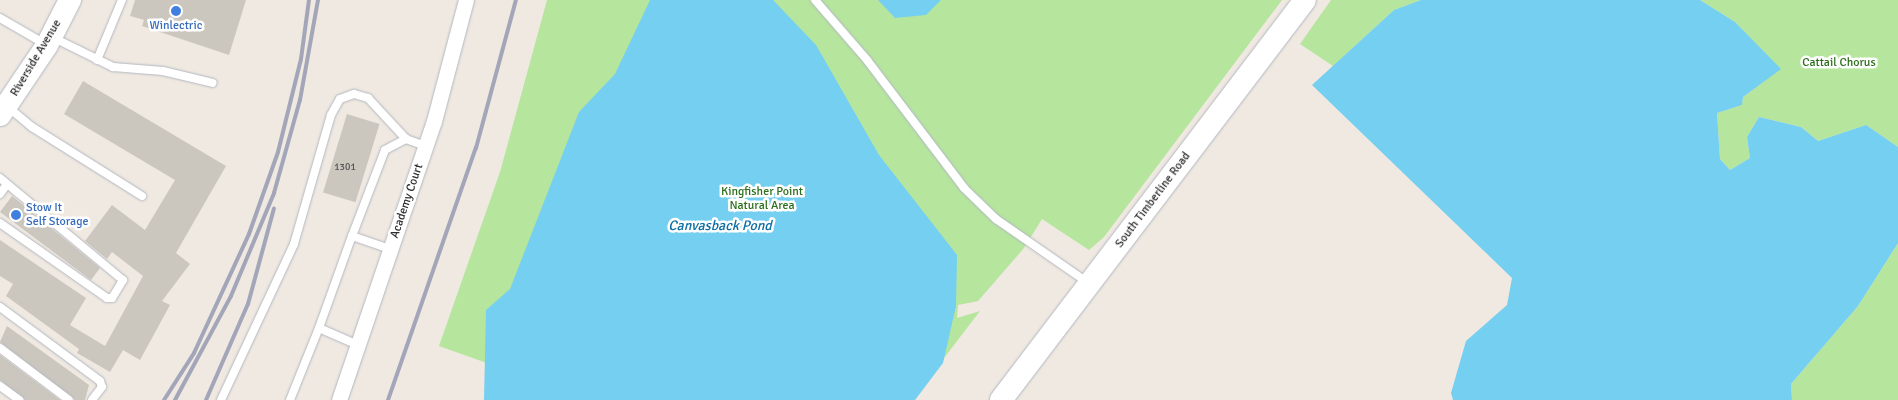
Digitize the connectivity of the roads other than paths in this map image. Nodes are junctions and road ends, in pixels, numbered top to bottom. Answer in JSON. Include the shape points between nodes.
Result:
{"nodes":[{"id":1,"x":70,"y":0,"type":"edge"},
{"id":2,"x":122,"y":0,"type":"edge"},
{"id":3,"x":466,"y":0,"type":"edge"},
{"id":4,"x":815,"y":0,"type":"edge"},
{"id":5,"x":1305,"y":0,"type":"edge"},
{"id":6,"x":0,"y":18,"type":"edge"},
{"id":7,"x":49,"y":41,"type":"junction"},
{"id":8,"x":97,"y":60,"type":"junction"},
{"id":9,"x":213,"y":83,"type":"dead end"},
{"id":10,"x":3,"y":110,"type":"edge"},
{"id":11,"x":406,"y":140,"type":"junction"},
{"id":12,"x":426,"y":146,"type":"junction"},
{"id":13,"x":0,"y":178,"type":"edge"},
{"id":14,"x":7,"y":184,"type":"junction"},
{"id":15,"x":0,"y":194,"type":"edge"},
{"id":16,"x":142,"y":196,"type":"dead end"},
{"id":17,"x":0,"y":223,"type":"edge"},
{"id":18,"x":352,"y":236,"type":"junction"},
{"id":19,"x":390,"y":249,"type":"junction"},
{"id":20,"x":1090,"y":284,"type":"junction"},
{"id":21,"x":3,"y":309,"type":"edge"},
{"id":22,"x":0,"y":318,"type":"edge"},
{"id":23,"x":319,"y":328,"type":"junction"},
{"id":24,"x":358,"y":345,"type":"junction"},
{"id":25,"x":0,"y":348,"type":"edge"},
{"id":26,"x":0,"y":386,"type":"edge"},
{"id":27,"x":19,"y":400,"type":"edge"},
{"id":28,"x":69,"y":400,"type":"edge"},
{"id":29,"x":92,"y":400,"type":"edge"},
{"id":30,"x":221,"y":400,"type":"edge"},
{"id":31,"x":290,"y":400,"type":"edge"},
{"id":32,"x":339,"y":400,"type":"edge"},
{"id":33,"x":1001,"y":400,"type":"edge"}],
"edges":[{"from":1,"to":7,"type":"main road","name":"Riverside Avenue"},
{"from":2,"to":8,"type":"lane"},
{"from":3,"to":12,"type":"street","name":"Academy Court"},
{"from":4,"to":20,"type":"lane","via":[[867,60],[964,188],[996,219]]},
{"from":5,"to":20,"type":"main road","name":"South Timberline Road"},
{"from":6,"to":7,"type":"lane"},
{"from":7,"to":8,"type":"lane"},
{"from":7,"to":10,"type":"main road","name":"Riverside Avenue"},
{"from":8,"to":9,"type":"lane","via":[[113,67],[163,71]]},
{"from":10,"to":16,"type":"lane"},
{"from":11,"to":12,"type":"lane"},
{"from":11,"to":18,"type":"lane","via":[[385,150]]},
{"from":11,"to":30,"type":"lane","via":[[368,98],[354,94],[340,99],[331,115],[294,244]]},
{"from":12,"to":19,"type":"street","name":"Academy Court"},
{"from":13,"to":14,"type":"lane"},
{"from":14,"to":15,"type":"lane"},
{"from":14,"to":17,"type":"lane","via":[[123,280],[112,298],[107,298]]},
{"from":18,"to":19,"type":"lane"},
{"from":18,"to":23,"type":"lane"},
{"from":19,"to":24,"type":"street","name":"Academy Court"},
{"from":20,"to":33,"type":"main road","name":"South Timberline Road"},
{"from":21,"to":22,"type":"lane"},
{"from":21,"to":29,"type":"lane","via":[[100,381],[102,387]]},
{"from":23,"to":24,"type":"lane"},
{"from":23,"to":31,"type":"lane"},
{"from":24,"to":32,"type":"street","name":"Academy Court"},
{"from":25,"to":28,"type":"lane"},
{"from":26,"to":27,"type":"lane"}]}
